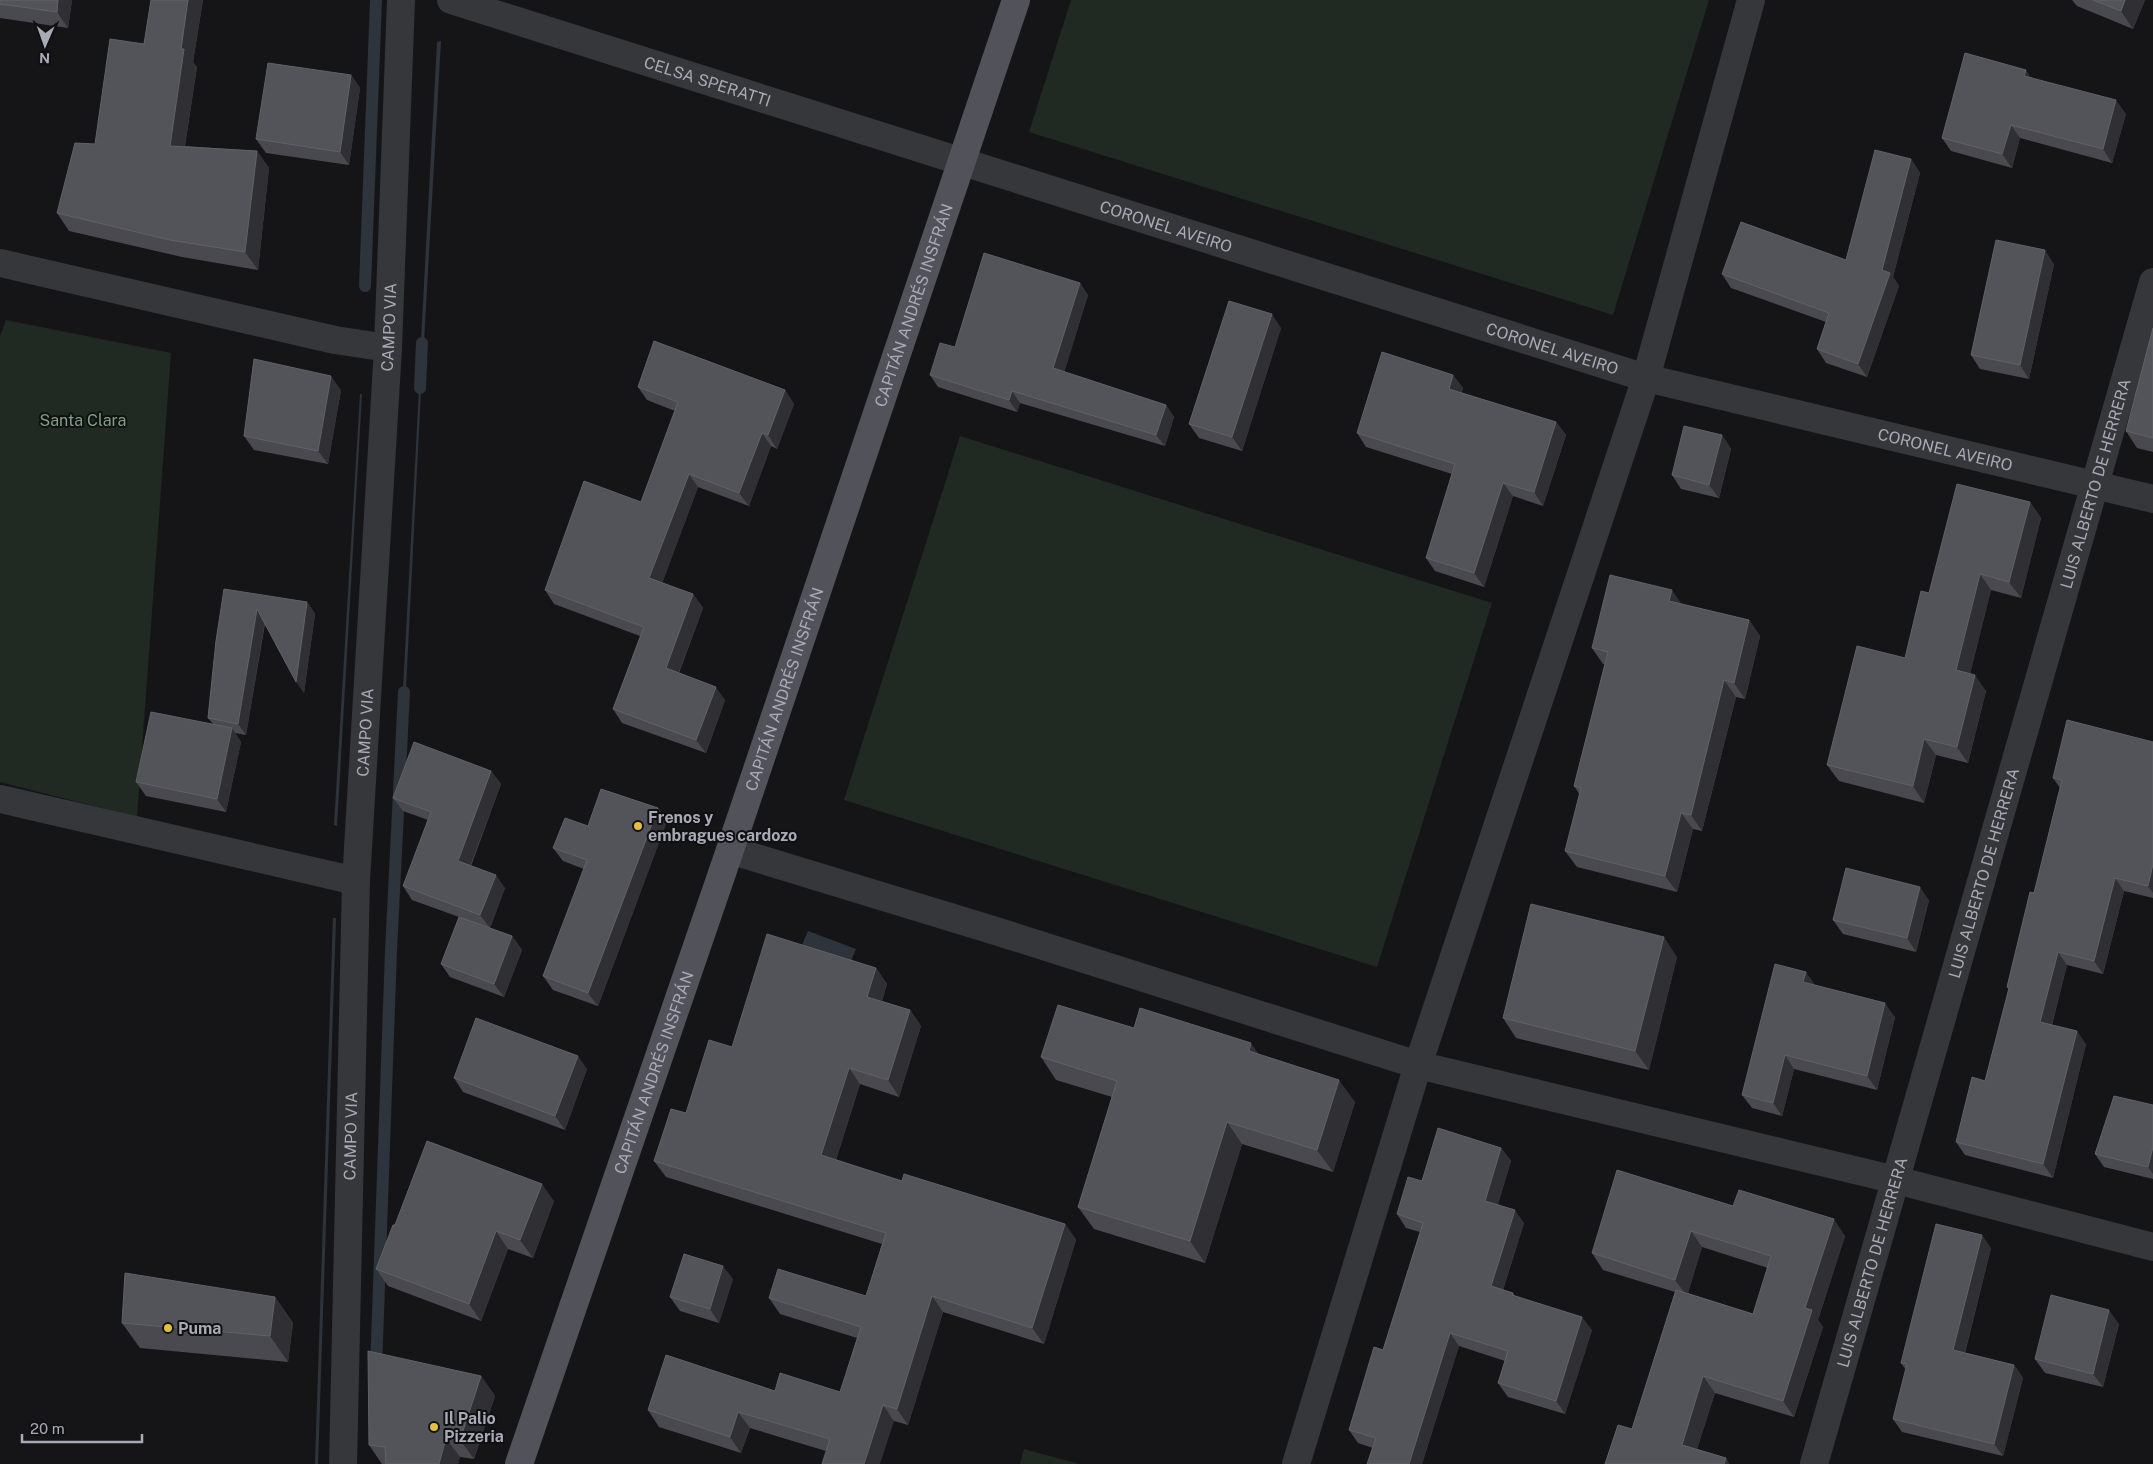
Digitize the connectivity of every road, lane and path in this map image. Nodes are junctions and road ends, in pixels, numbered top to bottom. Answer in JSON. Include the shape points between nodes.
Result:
{"nodes":[{"id":1,"x":401,"y":0,"type":"edge"},
{"id":2,"x":451,"y":0,"type":"edge"},
{"id":3,"x":1016,"y":0,"type":"edge"},
{"id":4,"x":1751,"y":0,"type":"edge"},
{"id":5,"x":963,"y":161,"type":"junction"},
{"id":6,"x":0,"y":262,"type":"edge"},
{"id":7,"x":2153,"y":282,"type":"edge"},
{"id":8,"x":388,"y":348,"type":"junction"},
{"id":9,"x":1646,"y":378,"type":"junction"},
{"id":10,"x":2094,"y":486,"type":"junction"},
{"id":11,"x":2153,"y":499,"type":"edge"},
{"id":12,"x":0,"y":798,"type":"edge"},
{"id":13,"x":730,"y":850,"type":"junction"},
{"id":14,"x":356,"y":881,"type":"junction"},
{"id":15,"x":1418,"y":1065,"type":"junction"},
{"id":16,"x":1896,"y":1180,"type":"junction"},
{"id":17,"x":2153,"y":1247,"type":"edge"},
{"id":18,"x":343,"y":1464,"type":"edge"},
{"id":19,"x":519,"y":1464,"type":"edge"},
{"id":20,"x":1296,"y":1464,"type":"edge"},
{"id":21,"x":1814,"y":1464,"type":"edge"}],
"edges":[{"from":1,"to":8,"type":"street","name":"CAMPO VIA"},
{"from":2,"to":5,"type":"street","name":"CELSA SPERATTI"},
{"from":3,"to":5,"type":"main road","name":"CAPITÁN ANDRÉS INSFRÁN"},
{"from":4,"to":9,"type":"street"},
{"from":5,"to":9,"type":"street","name":"CORONEL AVEIRO"},
{"from":5,"to":13,"type":"main road","name":"CAPITÁN ANDRÉS INSFRÁN"},
{"from":6,"to":8,"type":"street","via":[[335,340]]},
{"from":7,"to":10,"type":"street","name":"LUIS ALBERTO DE HERRERA"},
{"from":8,"to":14,"type":"street","name":"CAMPO VIA"},
{"from":9,"to":10,"type":"street","name":"CORONEL AVEIRO"},
{"from":9,"to":15,"type":"street"},
{"from":10,"to":11,"type":"street","name":"CORONEL AVEIRO"},
{"from":10,"to":16,"type":"street","name":"LUIS ALBERTO DE HERRERA"},
{"from":12,"to":14,"type":"street"},
{"from":13,"to":15,"type":"street"},
{"from":13,"to":19,"type":"main road","name":"CAPITÁN ANDRÉS INSFRÁN"},
{"from":14,"to":18,"type":"street","name":"CAMPO VIA"},
{"from":15,"to":16,"type":"street"},
{"from":15,"to":20,"type":"street"},
{"from":16,"to":17,"type":"street"},
{"from":16,"to":21,"type":"street","name":"LUIS ALBERTO DE HERRERA"}]}
